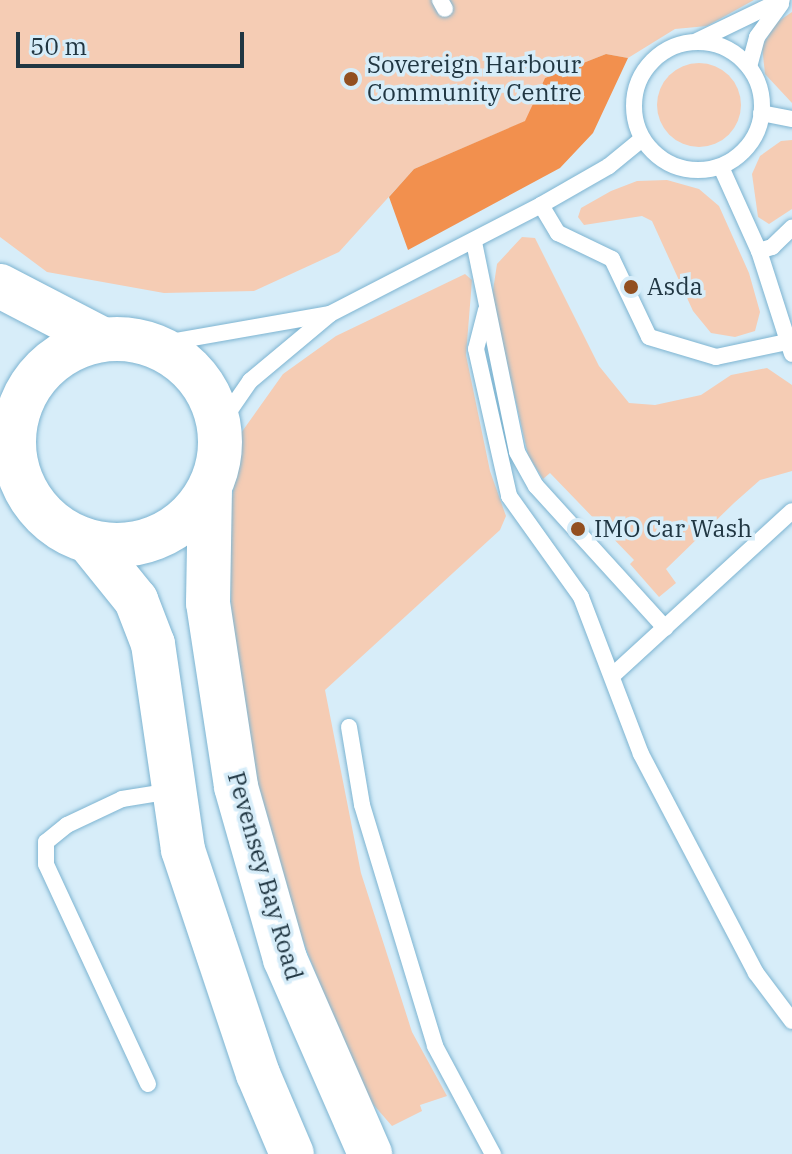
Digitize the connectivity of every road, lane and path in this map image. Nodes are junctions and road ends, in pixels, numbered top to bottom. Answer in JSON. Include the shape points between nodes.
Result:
{"nodes":[{"id":1,"x":783,"y":0,"type":"edge"},
{"id":2,"x":697,"y":41,"type":"junction"},
{"id":3,"x":749,"y":67,"type":"junction"},
{"id":4,"x":761,"y":113,"type":"junction"},
{"id":5,"x":792,"y":119,"type":"edge"},
{"id":6,"x":642,"y":139,"type":"junction"},
{"id":7,"x":721,"y":167,"type":"junction"},
{"id":8,"x":541,"y":205,"type":"junction"},
{"id":9,"x":792,"y":228,"type":"edge"},
{"id":10,"x":474,"y":242,"type":"junction"},
{"id":11,"x":759,"y":251,"type":"junction"},
{"id":12,"x":0,"y":286,"type":"edge"},
{"id":13,"x":486,"y":310,"type":"junction"},
{"id":14,"x":330,"y":314,"type":"junction"},
{"id":15,"x":102,"y":339,"type":"junction"},
{"id":16,"x":153,"y":345,"type":"junction"},
{"id":17,"x":789,"y":348,"type":"edge"},
{"id":18,"x":0,"y":386,"type":"edge"},
{"id":19,"x":219,"y":426,"type":"junction"},
{"id":20,"x":14,"y":435,"type":"junction"},
{"id":21,"x":210,"y":488,"type":"junction"},
{"id":22,"x":792,"y":511,"type":"edge"},
{"id":23,"x":89,"y":542,"type":"junction"},
{"id":24,"x":665,"y":628,"type":"junction"},
{"id":25,"x":612,"y":676,"type":"junction"},
{"id":26,"x":349,"y":727,"type":"dead end"},
{"id":27,"x":172,"y":791,"type":"junction"},
{"id":28,"x":792,"y":1021,"type":"edge"},
{"id":29,"x":148,"y":1084,"type":"dead end"},
{"id":30,"x":292,"y":1154,"type":"edge"},
{"id":31,"x":370,"y":1154,"type":"edge"},
{"id":32,"x":493,"y":1154,"type":"edge"}],
"edges":[{"from":1,"to":2,"type":"lane"},
{"from":1,"to":3,"type":"lane","via":[[757,37]]},
{"from":2,"to":3,"type":"lane","via":[[735,53]]},
{"from":2,"to":6,"type":"lane","via":[[660,53],[637,83],[633,102]]},
{"from":3,"to":4,"type":"lane","via":[[761,97]]},
{"from":4,"to":5,"type":"lane"},
{"from":4,"to":7,"type":"lane","via":[[751,141]]},
{"from":6,"to":7,"type":"lane","via":[[666,162],[682,168]]},
{"from":6,"to":8,"type":"lane","via":[[609,166]]},
{"from":7,"to":11,"type":"lane"},
{"from":8,"to":10,"type":"lane"},
{"from":8,"to":17,"type":"lane","via":[[558,233],[612,259],[649,337],[716,357]]},
{"from":9,"to":11,"type":"lane","via":[[772,247]]},
{"from":10,"to":13,"type":"lane"},
{"from":10,"to":14,"type":"lane"},
{"from":11,"to":17,"type":"lane"},
{"from":12,"to":15,"type":"main road"},
{"from":13,"to":24,"type":"lane","via":[[517,452],[536,486]]},
{"from":13,"to":25,"type":"lane","via":[[476,349],[509,496],[581,597]]},
{"from":14,"to":16,"type":"lane"},
{"from":14,"to":19,"type":"lane","via":[[250,381]]},
{"from":15,"to":16,"type":"main road"},
{"from":15,"to":20,"type":"main road","via":[[65,352],[42,370],[25,394]]},
{"from":16,"to":19,"type":"main road","via":[[197,376]]},
{"from":18,"to":20,"type":"main road"},
{"from":19,"to":21,"type":"main road","via":[[220,451]]},
{"from":20,"to":23,"type":"main road","via":[[22,484],[38,510],[61,530]]},
{"from":21,"to":23,"type":"main road","via":[[183,522],[154,539],[122,546]]},
{"from":21,"to":31,"type":"main road","name":"Pevensey Bay Road","via":[[208,603],[236,787],[285,959]]},
{"from":22,"to":24,"type":"lane"},
{"from":23,"to":27,"type":"main road","via":[[136,600],[153,644]]},
{"from":24,"to":25,"type":"lane"},
{"from":25,"to":28,"type":"lane","via":[[641,754],[721,910],[756,973]]},
{"from":26,"to":32,"type":"lane","via":[[362,805],[435,1046]]},
{"from":27,"to":29,"type":"lane","via":[[122,799],[67,825],[46,842],[46,864]]},
{"from":27,"to":30,"type":"main road","via":[[210,938]]}]}
